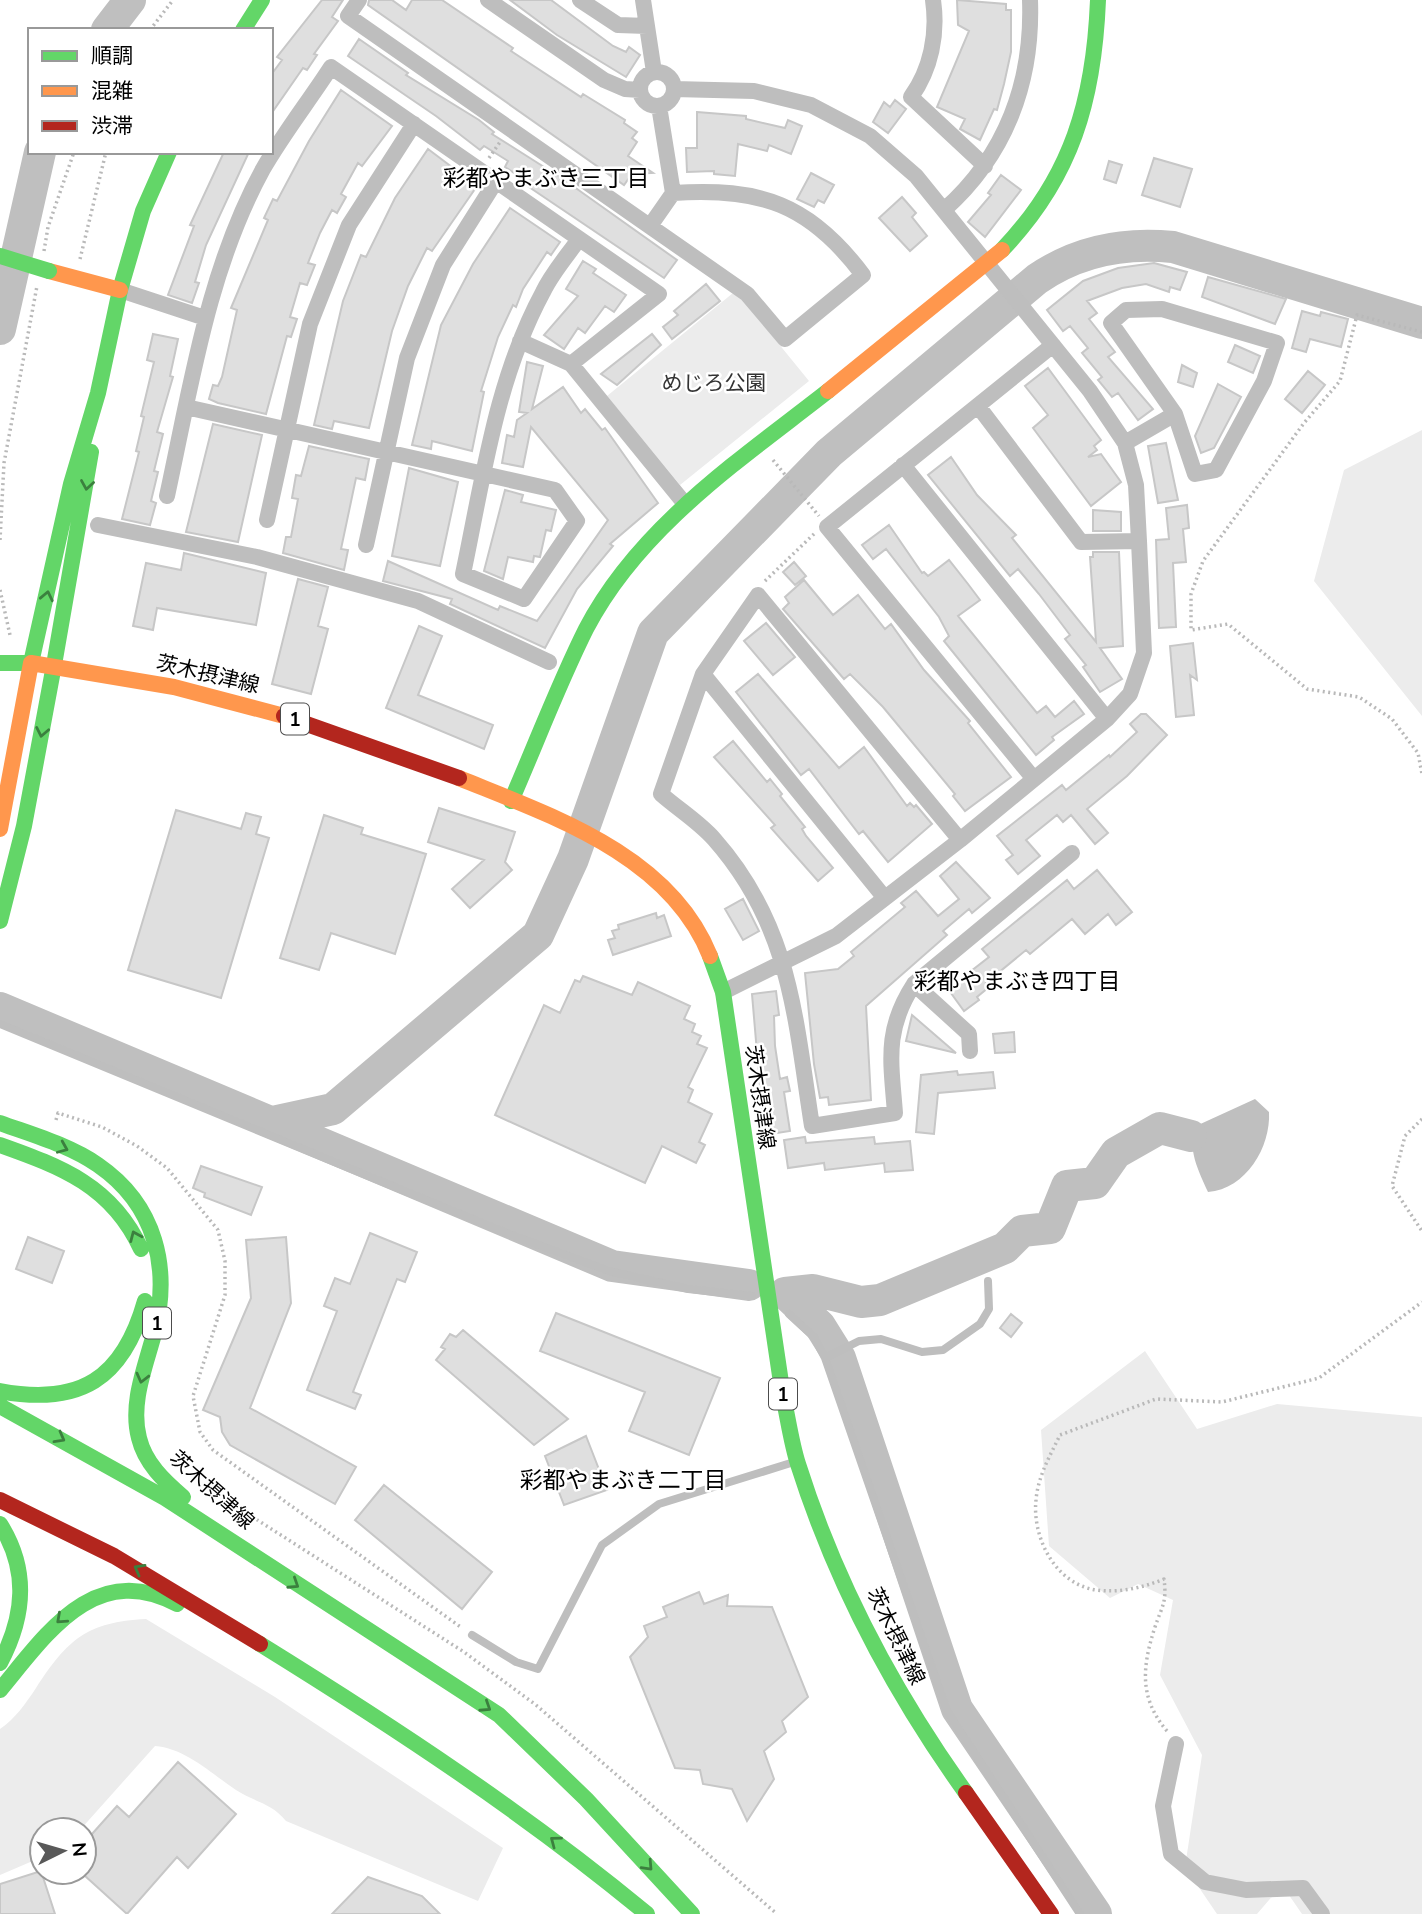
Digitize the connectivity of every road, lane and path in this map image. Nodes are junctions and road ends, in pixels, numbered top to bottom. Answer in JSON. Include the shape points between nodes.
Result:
{"nodes":[{"id":1,"x":173,"y":0,"type":"edge"},
{"id":2,"x":262,"y":0,"type":"edge"},
{"id":3,"x":359,"y":0,"type":"edge"},
{"id":4,"x":488,"y":0,"type":"edge"},
{"id":5,"x":580,"y":0,"type":"edge"},
{"id":6,"x":643,"y":0,"type":"edge"},
{"id":7,"x":933,"y":0,"type":"edge"},
{"id":8,"x":1030,"y":0,"type":"edge"},
{"id":9,"x":1098,"y":0,"type":"edge"},
{"id":10,"x":647,"y":26,"type":"junction"},
{"id":11,"x":152,"y":28,"type":"edge"},
{"id":12,"x":244,"y":28,"type":"edge"},
{"id":13,"x":654,"y":72,"type":"junction"},
{"id":14,"x":674,"y":89,"type":"junction"},
{"id":15,"x":640,"y":90,"type":"junction"},
{"id":16,"x":659,"y":106,"type":"junction"},
{"id":17,"x":414,"y":124,"type":"junction"},
{"id":18,"x":510,"y":128,"type":"junction"},
{"id":19,"x":73,"y":154,"type":"edge"},
{"id":20,"x":106,"y":154,"type":"edge"},
{"id":21,"x":168,"y":154,"type":"edge"},
{"id":22,"x":985,"y":166,"type":"junction"},
{"id":23,"x":480,"y":171,"type":"junction"},
{"id":24,"x":496,"y":181,"type":"junction"},
{"id":25,"x":673,"y":193,"type":"junction"},
{"id":26,"x":944,"y":210,"type":"junction"},
{"id":27,"x":650,"y":226,"type":"junction"},
{"id":28,"x":48,"y":227,"type":"dead end"},
{"id":29,"x":579,"y":239,"type":"junction"},
{"id":30,"x":0,"y":256,"type":"edge"},
{"id":31,"x":988,"y":264,"type":"junction"},
{"id":32,"x":76,"y":276,"type":"junction"},
{"id":33,"x":36,"y":289,"type":"dead end"},
{"id":34,"x":120,"y":290,"type":"junction"},
{"id":35,"x":205,"y":318,"type":"junction"},
{"id":36,"x":1422,"y":332,"type":"edge"},
{"id":37,"x":520,"y":341,"type":"junction"},
{"id":38,"x":1053,"y":345,"type":"junction"},
{"id":39,"x":571,"y":364,"type":"junction"},
{"id":40,"x":98,"y":393,"type":"junction"},
{"id":41,"x":978,"y":406,"type":"junction"},
{"id":42,"x":186,"y":407,"type":"junction"},
{"id":43,"x":1175,"y":414,"type":"junction"},
{"id":44,"x":286,"y":430,"type":"junction"},
{"id":45,"x":1125,"y":443,"type":"junction"},
{"id":46,"x":386,"y":452,"type":"junction"},
{"id":47,"x":772,"y":458,"type":"dead end"},
{"id":48,"x":4,"y":463,"type":"junction"},
{"id":49,"x":903,"y":466,"type":"junction"},
{"id":50,"x":0,"y":475,"type":"edge"},
{"id":51,"x":484,"y":475,"type":"junction"},
{"id":52,"x":167,"y":496,"type":"dead end"},
{"id":53,"x":685,"y":504,"type":"junction"},
{"id":54,"x":267,"y":520,"type":"dead end"},
{"id":55,"x":98,"y":525,"type":"dead end"},
{"id":56,"x":827,"y":527,"type":"junction"},
{"id":57,"x":0,"y":540,"type":"edge"},
{"id":58,"x":805,"y":541,"type":"dead end"},
{"id":59,"x":1139,"y":541,"type":"junction"},
{"id":60,"x":366,"y":544,"type":"dead end"},
{"id":61,"x":763,"y":582,"type":"dead end"},
{"id":62,"x":0,"y":590,"type":"edge"},
{"id":63,"x":10,"y":635,"type":"dead end"},
{"id":64,"x":549,"y":662,"type":"dead end"},
{"id":65,"x":0,"y":663,"type":"edge"},
{"id":66,"x":31,"y":663,"type":"junction"},
{"id":67,"x":54,"y":665,"type":"junction"},
{"id":68,"x":703,"y":674,"type":"junction"},
{"id":69,"x":1107,"y":719,"type":"junction"},
{"id":70,"x":1422,"y":774,"type":"edge"},
{"id":71,"x":1034,"y":779,"type":"junction"},
{"id":72,"x":511,"y":801,"type":"junction"},
{"id":73,"x":0,"y":830,"type":"edge"},
{"id":74,"x":960,"y":840,"type":"junction"},
{"id":75,"x":1072,"y":853,"type":"dead end"},
{"id":76,"x":884,"y":897,"type":"junction"},
{"id":77,"x":0,"y":921,"type":"edge"},
{"id":78,"x":784,"y":962,"type":"junction"},
{"id":79,"x":914,"y":984,"type":"junction"},
{"id":80,"x":723,"y":992,"type":"junction"},
{"id":81,"x":0,"y":1024,"type":"edge"},
{"id":82,"x":970,"y":1051,"type":"dead end"},
{"id":83,"x":1422,"y":1119,"type":"edge"},
{"id":84,"x":0,"y":1122,"type":"edge"},
{"id":85,"x":48,"y":1142,"type":"junction"},
{"id":86,"x":0,"y":1145,"type":"edge"},
{"id":87,"x":1422,"y":1231,"type":"edge"},
{"id":88,"x":988,"y":1281,"type":"dead end"},
{"id":89,"x":752,"y":1296,"type":"dead end"},
{"id":90,"x":1422,"y":1302,"type":"edge"},
{"id":91,"x":789,"y":1314,"type":"dead end"},
{"id":92,"x":826,"y":1358,"type":"junction"},
{"id":93,"x":0,"y":1391,"type":"edge"},
{"id":94,"x":0,"y":1406,"type":"edge"},
{"id":95,"x":797,"y":1462,"type":"junction"},
{"id":96,"x":194,"y":1480,"type":"dead end"},
{"id":97,"x":0,"y":1500,"type":"edge"},
{"id":98,"x":0,"y":1524,"type":"edge"},
{"id":99,"x":255,"y":1559,"type":"junction"},
{"id":100,"x":472,"y":1635,"type":"joint"},
{"id":101,"x":0,"y":1663,"type":"edge"},
{"id":102,"x":0,"y":1690,"type":"edge"},
{"id":103,"x":1177,"y":1744,"type":"joint"},
{"id":104,"x":445,"y":1760,"type":"junction"},
{"id":105,"x":646,"y":1914,"type":"edge"},
{"id":106,"x":692,"y":1914,"type":"edge"},
{"id":107,"x":777,"y":1914,"type":"edge"},
{"id":108,"x":1051,"y":1914,"type":"edge"},
{"id":109,"x":1080,"y":1914,"type":"edge"},
{"id":110,"x":1322,"y":1914,"type":"edge"}],
"edges":[{"from":1,"to":11,"type":"path"},
{"from":2,"to":12,"type":"main road"},
{"from":3,"to":18,"type":"street","via":[[348,16]]},
{"from":4,"to":15,"type":"street","via":[[604,80]]},
{"from":5,"to":10,"type":"street","via":[[618,25]]},
{"from":6,"to":10,"type":"street"},
{"from":7,"to":22,"type":"street","via":[[933,44],[911,97]]},
{"from":8,"to":22,"type":"street","via":[[1029,52],[1021,90]]},
{"from":9,"to":31,"type":"main road","via":[[1094,76],[1072,151],[1031,219]]},
{"from":10,"to":13,"type":"street"},
{"from":13,"to":14,"type":"street","via":[[668,76]]},
{"from":13,"to":15,"type":"street","via":[[644,79]]},
{"from":14,"to":16,"type":"street","via":[[670,101]]},
{"from":14,"to":26,"type":"street","via":[[767,92],[834,114],[895,155]]},
{"from":15,"to":16,"type":"street","via":[[646,102]]},
{"from":16,"to":25,"type":"street"},
{"from":17,"to":23,"type":"street"},
{"from":17,"to":35,"type":"street","via":[[331,67],[263,170]]},
{"from":17,"to":44,"type":"street","via":[[349,225],[310,324]]},
{"from":18,"to":23,"type":"path"},
{"from":18,"to":27,"type":"street"},
{"from":19,"to":28,"type":"path"},
{"from":20,"to":32,"type":"path"},
{"from":21,"to":34,"type":"main road","via":[[143,211]]},
{"from":22,"to":26,"type":"street"},
{"from":23,"to":24,"type":"street"},
{"from":24,"to":29,"type":"street"},
{"from":24,"to":46,"type":"street","via":[[443,265],[407,358]]},
{"from":25,"to":27,"type":"street"},
{"from":25,"to":27,"type":"street","via":[[740,193],[790,208],[827,232],[863,275],[785,339],[747,294]]},
{"from":26,"to":31,"type":"street"},
{"from":29,"to":37,"type":"street","via":[[543,290]]},
{"from":29,"to":39,"type":"street","via":[[659,294]]},
{"from":30,"to":32,"type":"main road","bridge":true},
{"from":31,"to":38,"type":"street"},
{"from":31,"to":53,"type":"main road"},
{"from":32,"to":34,"type":"main road"},
{"from":33,"to":48,"type":"path"},
{"from":34,"to":35,"type":"street"},
{"from":34,"to":40,"type":"main road"},
{"from":35,"to":42,"type":"street"},
{"from":36,"to":70,"type":"path","via":[[1357,314],[1340,382],[1304,423],[1203,561],[1191,594],[1191,630],[1228,624],[1307,689],[1359,697],[1392,719],[1418,753]]},
{"from":37,"to":39,"type":"street"},
{"from":37,"to":51,"type":"street","via":[[499,402]]},
{"from":38,"to":41,"type":"street"},
{"from":38,"to":45,"type":"street"},
{"from":39,"to":53,"type":"street"},
{"from":66,"to":40,"type":"main road","one_way":true,"via":[[71,484]]},
{"from":40,"to":67,"type":"main road","one_way":true,"via":[[87,488]]},
{"from":41,"to":49,"type":"street"},
{"from":41,"to":59,"type":"street","via":[[1081,542]]},
{"from":42,"to":44,"type":"street"},
{"from":42,"to":52,"type":"street"},
{"from":43,"to":43,"type":"street","via":[[1111,324],[1126,310],[1162,309],[1277,343],[1264,381],[1216,470],[1195,474]]},
{"from":43,"to":45,"type":"street"},
{"from":44,"to":46,"type":"street"},
{"from":44,"to":54,"type":"street"},
{"from":45,"to":59,"type":"street","via":[[1136,485]]},
{"from":46,"to":51,"type":"street"},
{"from":46,"to":60,"type":"street"},
{"from":47,"to":56,"type":"path"},
{"from":48,"to":50,"type":"path"},
{"from":48,"to":57,"type":"path"},
{"from":49,"to":56,"type":"street"},
{"from":49,"to":69,"type":"street"},
{"from":51,"to":51,"type":"street","via":[[555,490],[577,521],[524,599],[463,574]]},
{"from":53,"to":72,"type":"main road","via":[[629,566],[587,628]]},
{"from":55,"to":64,"type":"street","via":[[257,557],[418,601]]},
{"from":56,"to":71,"type":"street"},
{"from":58,"to":61,"type":"path"},
{"from":59,"to":69,"type":"street","via":[[1144,653],[1130,694]]},
{"from":62,"to":63,"type":"path"},
{"from":65,"to":66,"type":"main road","name":"茨木摂津線"},
{"from":66,"to":67,"type":"main road","name":"茨木摂津線","number":"1"},
{"from":66,"to":73,"type":"main road"},
{"from":67,"to":72,"type":"main road","name":"茨木摂津線","number":"1","via":[[239,702],[362,740]]},
{"from":67,"to":77,"type":"main road","one_way":true,"via":[[24,826]]},
{"from":68,"to":74,"type":"street","via":[[758,595]]},
{"from":68,"to":76,"type":"street"},
{"from":68,"to":78,"type":"street","via":[[661,794],[712,837],[742,874]]},
{"from":69,"to":71,"type":"street"},
{"from":71,"to":74,"type":"street"},
{"from":72,"to":80,"type":"main road","name":"茨木摂津線","number":"1","via":[[615,850],[651,874],[692,919]]},
{"from":74,"to":76,"type":"street"},
{"from":75,"to":79,"type":"street"},
{"from":76,"to":78,"type":"street","via":[[836,936]]},
{"from":78,"to":79,"type":"street","via":[[812,1126],[895,1113],[891,1037],[898,1007]]},
{"from":78,"to":80,"type":"street"},
{"from":79,"to":82,"type":"street","via":[[969,1034]]},
{"from":80,"to":95,"type":"main road","name":"茨木摂津線","number":"1","via":[[783,1396]]},
{"from":81,"to":89,"type":"lane","via":[[609,1271],[688,1289]]},
{"from":83,"to":87,"type":"path","via":[[1405,1136],[1392,1186]]},
{"from":84,"to":85,"type":"main road","name":"茨木摂津線","number":"1"},
{"from":85,"to":99,"type":"main road","name":"茨木摂津線","number":"1","one_way":true,"via":[[106,1171],[129,1192],[150,1224],[159,1249],[163,1289],[138,1391],[139,1440],[165,1481],[227,1528]]},
{"from":85,"to":100,"type":"path","via":[[58,1113],[102,1127],[167,1168],[218,1230],[225,1261],[225,1295],[194,1396],[200,1432],[213,1450]]},
{"from":93,"to":86,"type":"main road","number":"1","one_way":true,"via":[[58,1397],[99,1380],[130,1346],[146,1287],[139,1244],[116,1207],[80,1176]]},
{"from":88,"to":92,"type":"lane","via":[[989,1309],[980,1324],[943,1350],[922,1353],[881,1339],[853,1344]]},
{"from":90,"to":103,"type":"path","via":[[1319,1378],[1222,1402],[1156,1399],[1060,1435],[1040,1479],[1035,1503],[1041,1546],[1069,1577],[1094,1590],[1139,1589],[1164,1579],[1167,1599],[1154,1628],[1144,1675],[1147,1702]]},
{"from":91,"to":92,"type":"lane","via":[[814,1336]]},
{"from":92,"to":109,"type":"lane","via":[[947,1711]]},
{"from":94,"to":99,"type":"main road","name":"茨木摂津線","number":"1","one_way":true,"via":[[165,1498]]},
{"from":95,"to":100,"type":"lane","via":[[659,1504],[602,1545],[538,1670]]},
{"from":95,"to":108,"type":"main road","name":"茨木摂津線","number":"1","via":[[824,1537],[897,1689]]},
{"from":96,"to":107,"type":"path","via":[[453,1645],[536,1704]]},
{"from":104,"to":97,"type":"main road","one_way":true,"via":[[154,1577]]},
{"from":98,"to":101,"type":"main road","via":[[16,1553],[22,1591],[16,1631]]},
{"from":99,"to":106,"type":"main road","name":"茨木摂津線","number":"1","one_way":true,"via":[[499,1715],[586,1799]]},
{"from":104,"to":102,"type":"main road","one_way":true,"via":[[369,1720],[172,1601],[144,1592],[109,1593],[75,1606],[44,1634]]},
{"from":103,"to":110,"type":"street","via":[[1163,1806],[1171,1854],[1205,1882],[1246,1890],[1303,1888]]},
{"from":105,"to":104,"type":"main road","one_way":true}]}
